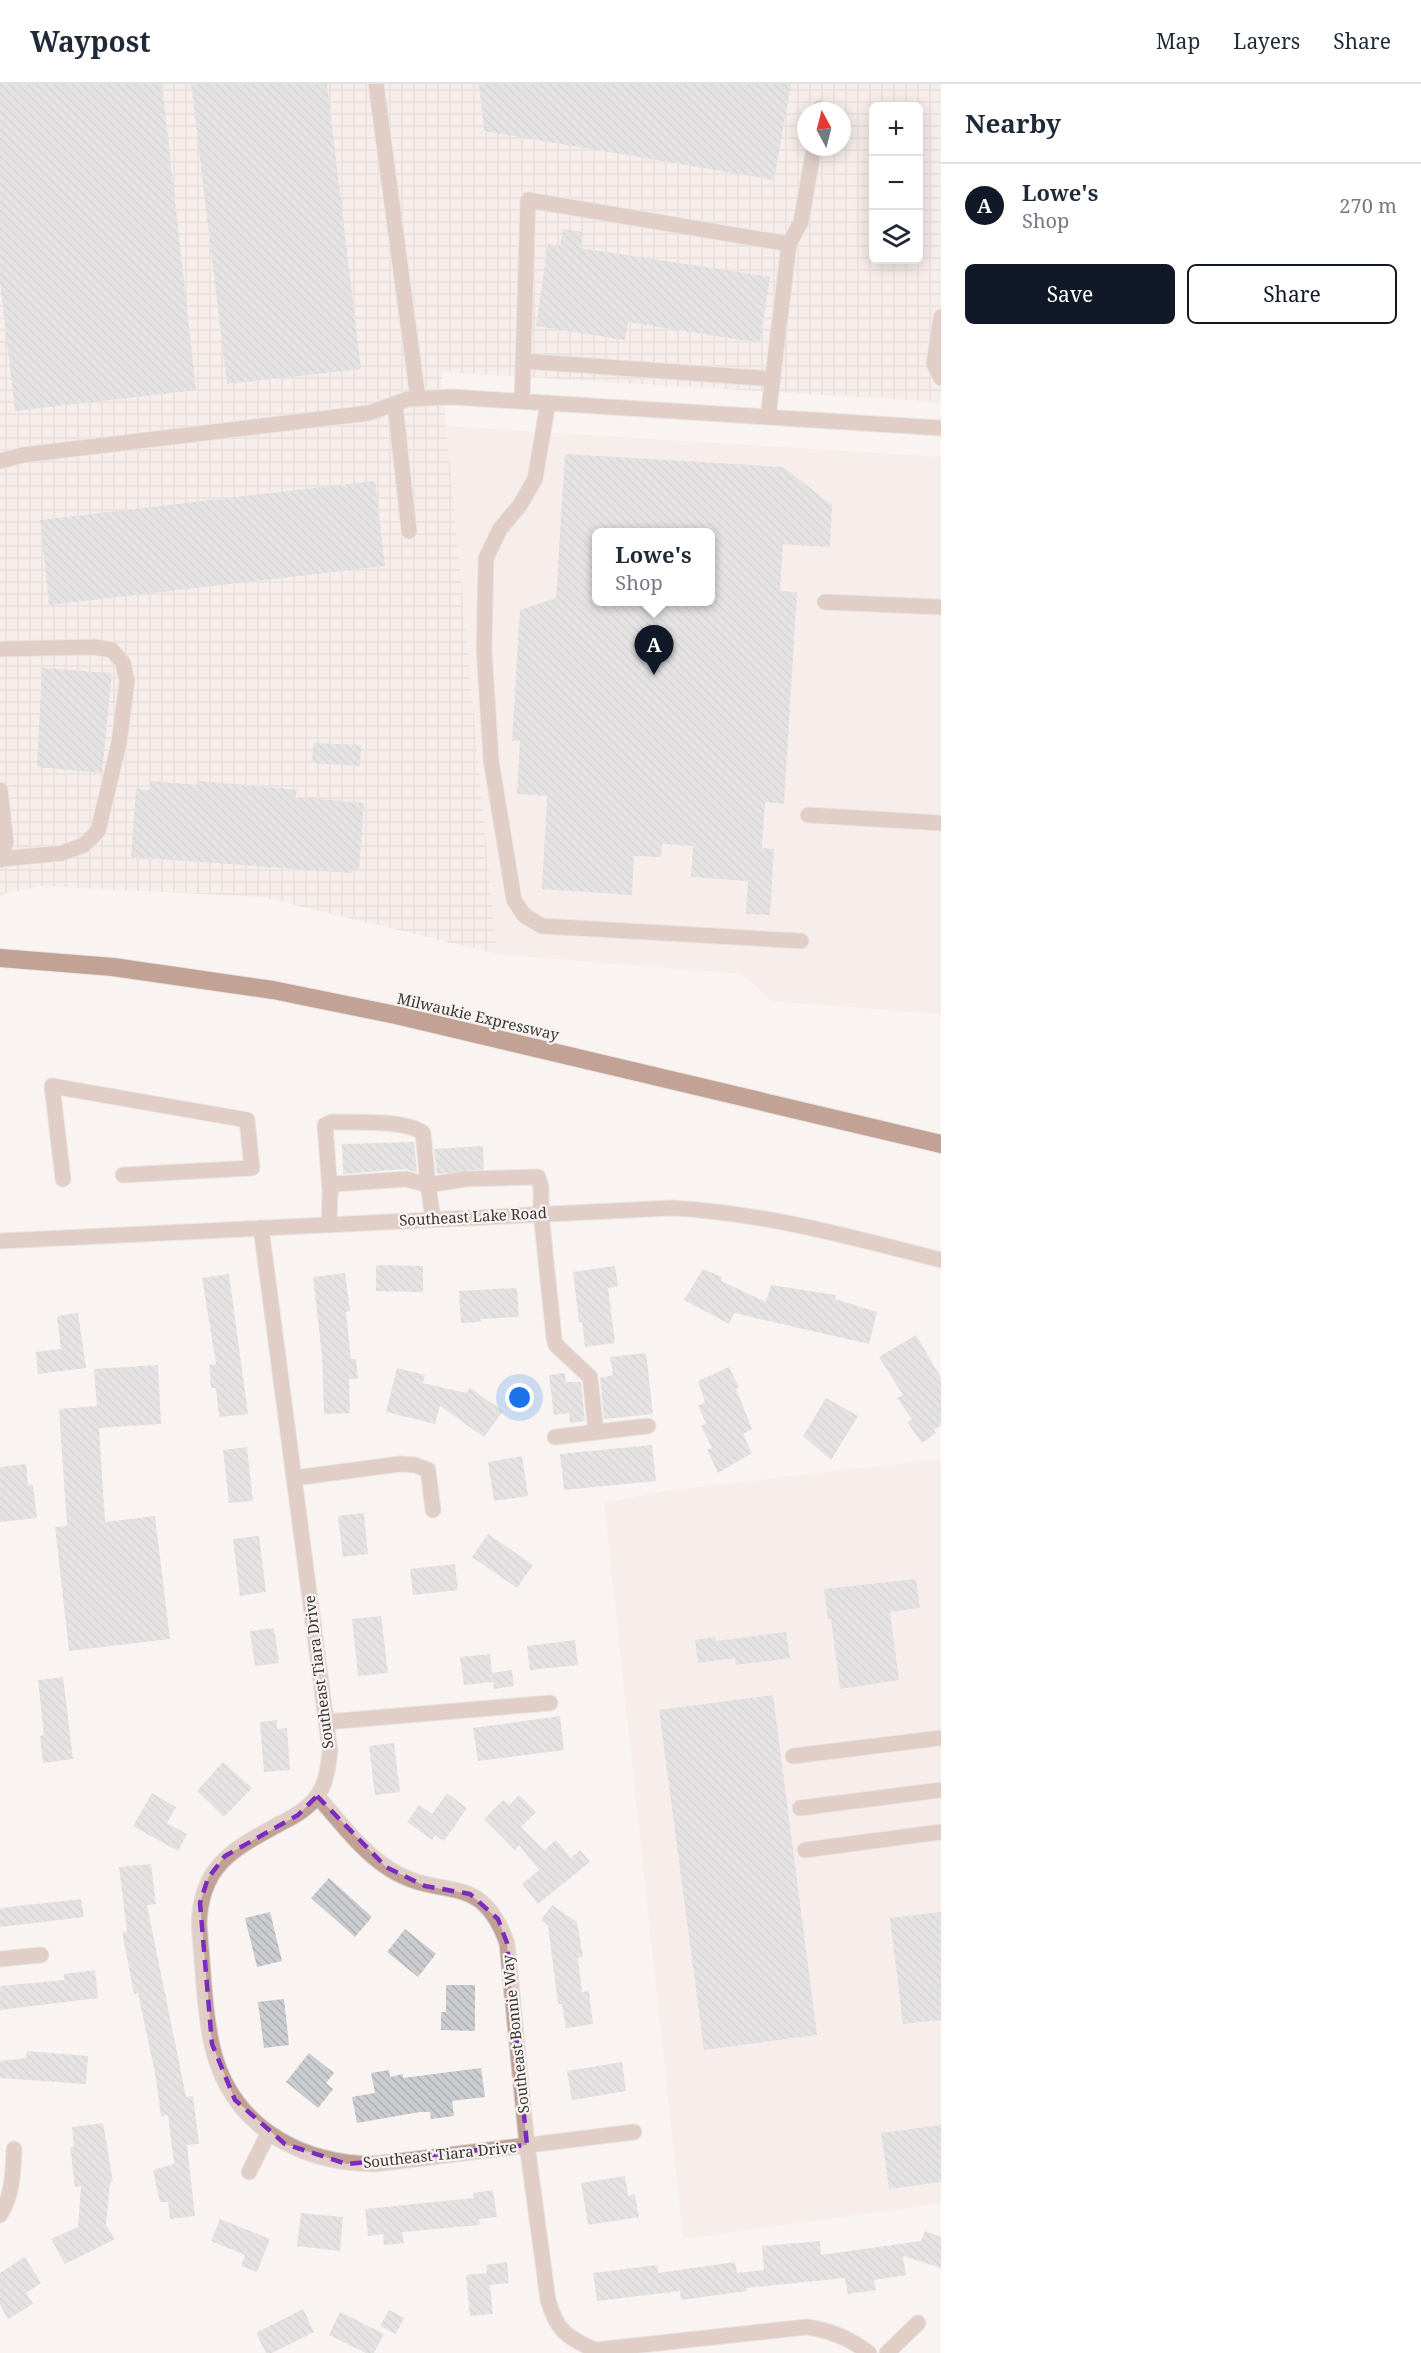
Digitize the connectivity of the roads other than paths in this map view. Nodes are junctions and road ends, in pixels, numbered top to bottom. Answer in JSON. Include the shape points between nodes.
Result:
{"nodes":[{"id":1,"x":376,"y":84,"type":"edge"},
{"id":2,"x":812,"y":156,"type":"edge"},
{"id":3,"x":789,"y":244,"type":"junction"},
{"id":4,"x":941,"y":317,"type":"edge"},
{"id":5,"x":524,"y":361,"type":"junction"},
{"id":6,"x":941,"y":378,"type":"edge"},
{"id":7,"x":773,"y":379,"type":"junction"},
{"id":8,"x":418,"y":399,"type":"junction"},
{"id":9,"x":522,"y":401,"type":"junction"},
{"id":10,"x":548,"y":403,"type":"junction"},
{"id":11,"x":395,"y":404,"type":"junction"},
{"id":12,"x":768,"y":417,"type":"junction"},
{"id":13,"x":941,"y":428,"type":"edge"},
{"id":14,"x":0,"y":461,"type":"edge"},
{"id":15,"x":409,"y":531,"type":"dead end"},
{"id":16,"x":825,"y":602,"type":"dead end"},
{"id":17,"x":941,"y":607,"type":"edge"},
{"id":18,"x":0,"y":649,"type":"edge"},
{"id":19,"x":0,"y":790,"type":"edge"},
{"id":20,"x":808,"y":815,"type":"dead end"},
{"id":21,"x":941,"y":823,"type":"edge"},
{"id":22,"x":1,"y":860,"type":"edge"},
{"id":23,"x":801,"y":941,"type":"dead end"},
{"id":24,"x":0,"y":958,"type":"edge"},
{"id":25,"x":941,"y":1144,"type":"edge"},
{"id":26,"x":123,"y":1175,"type":"dead end"},
{"id":27,"x":63,"y":1179,"type":"dead end"},
{"id":28,"x":428,"y":1185,"type":"junction"},
{"id":29,"x":333,"y":1188,"type":"junction"},
{"id":30,"x":541,"y":1213,"type":"junction"},
{"id":31,"x":433,"y":1219,"type":"junction"},
{"id":32,"x":328,"y":1225,"type":"junction"},
{"id":33,"x":261,"y":1228,"type":"junction"},
{"id":34,"x":0,"y":1241,"type":"edge"},
{"id":35,"x":941,"y":1260,"type":"edge"},
{"id":36,"x":648,"y":1426,"type":"dead end"},
{"id":37,"x":596,"y":1432,"type":"junction"},
{"id":38,"x":555,"y":1437,"type":"dead end"},
{"id":39,"x":294,"y":1478,"type":"junction"},
{"id":40,"x":433,"y":1510,"type":"dead end"},
{"id":41,"x":550,"y":1703,"type":"dead end"},
{"id":42,"x":326,"y":1722,"type":"junction"},
{"id":43,"x":941,"y":1738,"type":"edge"},
{"id":44,"x":793,"y":1756,"type":"dead end"},
{"id":45,"x":941,"y":1790,"type":"edge"},
{"id":46,"x":317,"y":1796,"type":"junction"},
{"id":47,"x":800,"y":1808,"type":"dead end"},
{"id":48,"x":941,"y":1832,"type":"edge"},
{"id":49,"x":805,"y":1850,"type":"dead end"},
{"id":50,"x":41,"y":1955,"type":"dead end"},
{"id":51,"x":0,"y":1959,"type":"edge"},
{"id":52,"x":634,"y":2132,"type":"dead end"},
{"id":53,"x":268,"y":2134,"type":"junction"},
{"id":54,"x":527,"y":2145,"type":"junction"},
{"id":55,"x":14,"y":2149,"type":"dead end"},
{"id":56,"x":249,"y":2172,"type":"dead end"},
{"id":57,"x":0,"y":2215,"type":"edge"},
{"id":58,"x":918,"y":2323,"type":"dead end"},
{"id":59,"x":595,"y":2352,"type":"edge"},
{"id":60,"x":869,"y":2353,"type":"edge"},
{"id":61,"x":887,"y":2353,"type":"edge"}],
"edges":[{"from":1,"to":8,"type":"street"},
{"from":2,"to":3,"type":"street","via":[[801,222]]},
{"from":3,"to":5,"type":"street","via":[[528,200]]},
{"from":3,"to":7,"type":"street"},
{"from":4,"to":6,"type":"street","via":[[934,364]]},
{"from":5,"to":7,"type":"street"},
{"from":5,"to":9,"type":"street"},
{"from":7,"to":12,"type":"street"},
{"from":8,"to":9,"type":"street"},
{"from":8,"to":11,"type":"street"},
{"from":9,"to":10,"type":"street"},
{"from":10,"to":12,"type":"street"},
{"from":10,"to":23,"type":"street","via":[[535,479],[500,529],[486,558],[484,649],[491,760],[514,900],[524,915],[542,926]]},
{"from":11,"to":14,"type":"street","via":[[369,413]]},
{"from":11,"to":15,"type":"street"},
{"from":12,"to":13,"type":"street"},
{"from":16,"to":17,"type":"street"},
{"from":18,"to":22,"type":"street","via":[[112,650],[123,663],[127,681],[119,743],[98,831],[84,845],[62,853]]},
{"from":19,"to":22,"type":"street","via":[[6,842]]},
{"from":20,"to":21,"type":"street"},
{"from":24,"to":25,"type":"highway","name":"Milwaukie Expressway","via":[[113,967],[273,990]]},
{"from":26,"to":27,"type":"street","via":[[252,1168],[247,1120],[52,1086]]},
{"from":28,"to":29,"type":"street","via":[[406,1179]]},
{"from":28,"to":29,"type":"street","via":[[423,1133],[417,1129],[332,1122],[325,1125],[324,1134]]},
{"from":28,"to":30,"type":"street","via":[[465,1179],[538,1177]]},
{"from":28,"to":31,"type":"street"},
{"from":29,"to":32,"type":"street"},
{"from":30,"to":31,"type":"street","name":"Southeast Lake Road"},
{"from":30,"to":35,"type":"street","name":"Southeast Lake Road","via":[[664,1208],[741,1213]]},
{"from":30,"to":37,"type":"street","via":[[554,1338],[556,1345],[590,1377]]},
{"from":31,"to":32,"type":"street","name":"Southeast Lake Road"},
{"from":32,"to":33,"type":"street","name":"Southeast Lake Road"},
{"from":33,"to":34,"type":"street","name":"Southeast Lake Road"},
{"from":33,"to":39,"type":"street","name":"Southeast Tiara Drive"},
{"from":36,"to":37,"type":"street"},
{"from":37,"to":38,"type":"street"},
{"from":39,"to":40,"type":"street","via":[[415,1465],[428,1470]]},
{"from":39,"to":42,"type":"street","name":"Southeast Tiara Drive"},
{"from":41,"to":42,"type":"street"},
{"from":42,"to":46,"type":"street","name":"Southeast Tiara Drive","via":[[330,1751],[327,1775]]},
{"from":43,"to":44,"type":"street"},
{"from":45,"to":47,"type":"street"},
{"from":46,"to":53,"type":"street","name":"Southeast Tiara Drive","via":[[298,1815],[225,1856],[208,1878],[200,1903],[199,1924],[216,2059],[235,2100]]},
{"from":46,"to":54,"type":"street","name":"Southeast Bonnie Way","via":[[386,1867],[424,1886],[470,1894],[486,1904],[498,1919],[507,1943]]},
{"from":48,"to":49,"type":"street"},
{"from":50,"to":51,"type":"street"},
{"from":52,"to":54,"type":"street","name":"Southeast Tiara Drive"},
{"from":53,"to":54,"type":"street","name":"Southeast Tiara Drive","via":[[306,2154],[347,2164],[376,2164]]},
{"from":53,"to":56,"type":"street"},
{"from":54,"to":59,"type":"street","name":"Southeast Bonnie Way","via":[[548,2300],[555,2323],[570,2339]]},
{"from":55,"to":57,"type":"street","via":[[12,2182],[7,2205]]},
{"from":58,"to":61,"type":"street"},
{"from":59,"to":60,"type":"street","via":[[807,2327],[849,2338]]}]}
